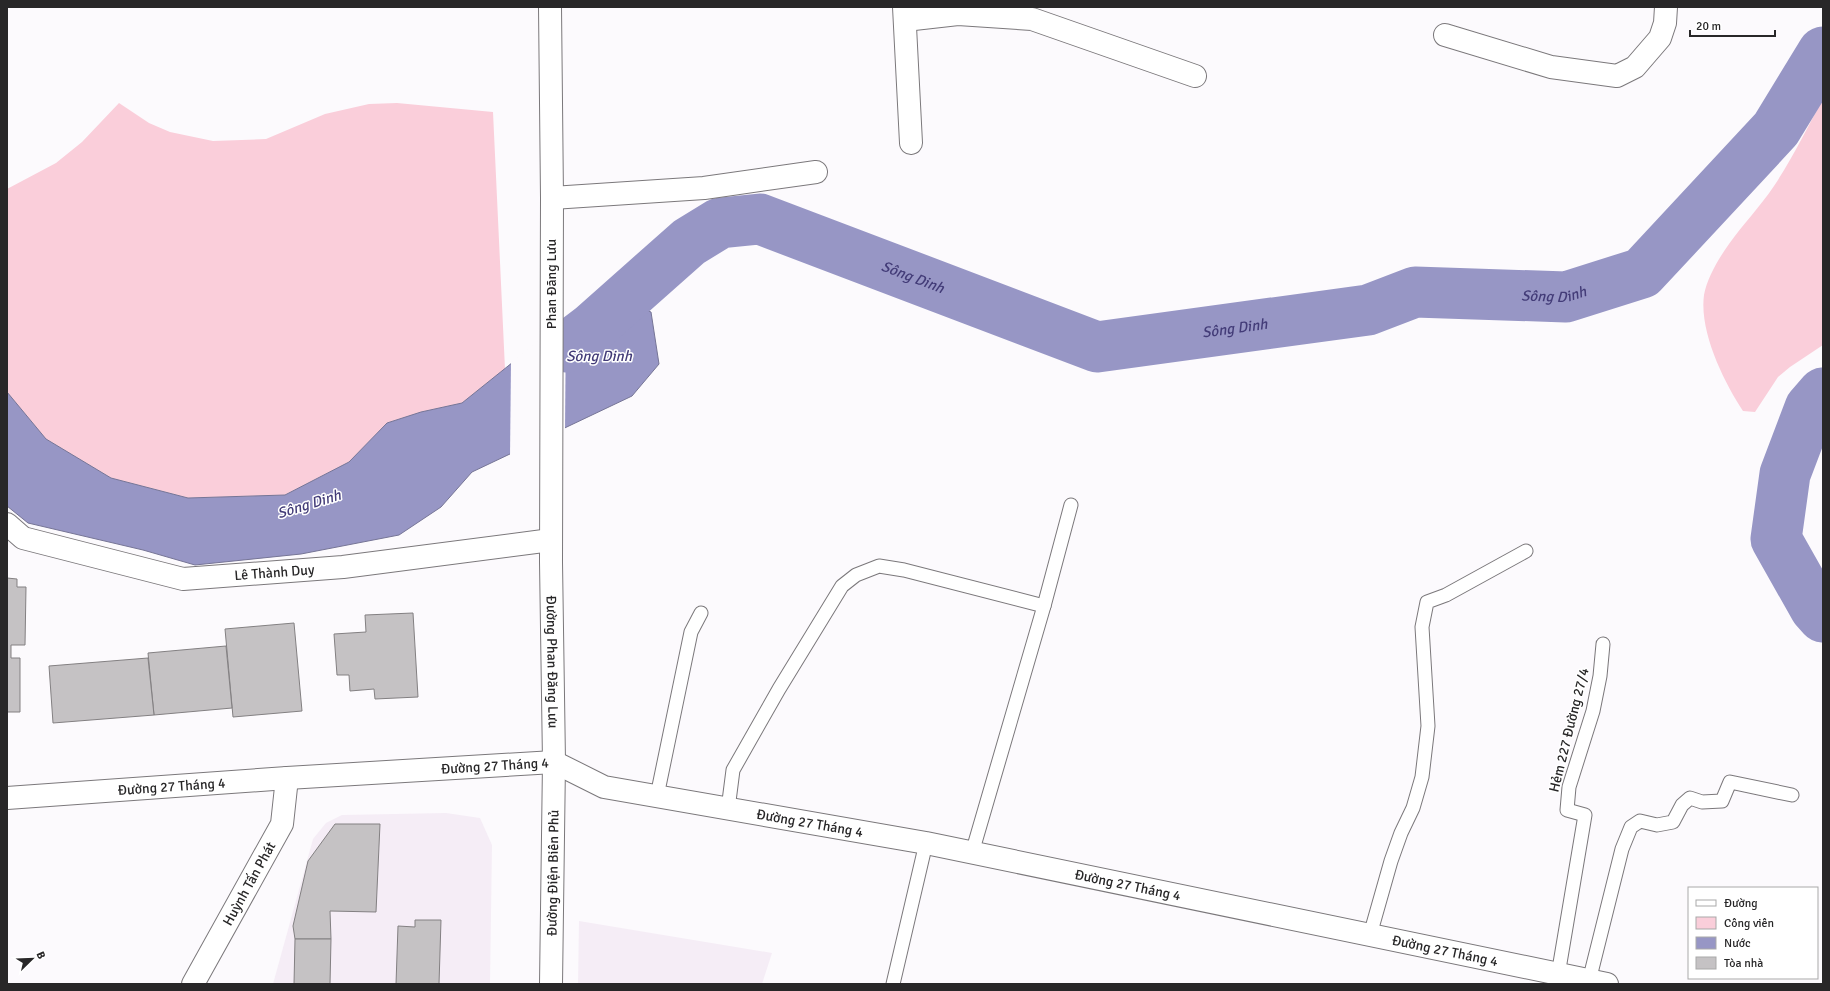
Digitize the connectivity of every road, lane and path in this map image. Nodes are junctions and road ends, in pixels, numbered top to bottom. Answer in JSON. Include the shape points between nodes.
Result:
{"nodes":[{"id":1,"x":550,"y":7,"type":"edge"},
{"id":2,"x":1666,"y":7,"type":"edge"},
{"id":3,"x":905,"y":14,"type":"edge"},
{"id":4,"x":1445,"y":35,"type":"dead end"},
{"id":5,"x":1195,"y":76,"type":"dead end"},
{"id":6,"x":911,"y":143,"type":"dead end"},
{"id":7,"x":816,"y":172,"type":"dead end"},
{"id":8,"x":552,"y":202,"type":"junction"},
{"id":9,"x":1071,"y":505,"type":"dead end"},
{"id":10,"x":7,"y":524,"type":"edge"},
{"id":11,"x":551,"y":540,"type":"junction"},
{"id":12,"x":1526,"y":551,"type":"dead end"},
{"id":13,"x":551,"y":562,"type":"joint"},
{"id":14,"x":1044,"y":606,"type":"junction"},
{"id":15,"x":701,"y":613,"type":"dead end"},
{"id":16,"x":1603,"y":644,"type":"dead end"},
{"id":17,"x":554,"y":762,"type":"junction"},
{"id":18,"x":287,"y":778,"type":"junction"},
{"id":19,"x":1792,"y":795,"type":"dead end"},
{"id":20,"x":657,"y":796,"type":"junction"},
{"id":21,"x":7,"y":798,"type":"edge"},
{"id":22,"x":728,"y":808,"type":"junction"},
{"id":23,"x":926,"y":843,"type":"junction"},
{"id":24,"x":972,"y":853,"type":"junction"},
{"id":25,"x":1370,"y":935,"type":"junction"},
{"id":26,"x":1558,"y":975,"type":"junction"},
{"id":27,"x":1595,"y":983,"type":"edge"},
{"id":28,"x":193,"y":984,"type":"edge"},
{"id":29,"x":551,"y":984,"type":"edge"},
{"id":30,"x":893,"y":984,"type":"edge"}],
"edges":[{"from":1,"to":8,"type":"street","name":"Phan Đăng Lưu"},
{"from":2,"to":4,"type":"street","via":[[1665,23],[1660,38],[1635,67],[1617,76],[1551,67]]},
{"from":3,"to":5,"type":"street","via":[[958,14],[1032,19]]},
{"from":3,"to":6,"type":"street"},
{"from":7,"to":8,"type":"street","via":[[704,188]]},
{"from":8,"to":11,"type":"street","name":"Phan Đăng Lưu"},
{"from":9,"to":14,"type":"lane"},
{"from":10,"to":11,"type":"street","name":"Lê Thành Duy","via":[[23,538],[183,579],[344,567]]},
{"from":11,"to":13,"type":"street","name":"Phan Đăng Lưu"},
{"from":12,"to":25,"type":"lane","via":[[1446,596],[1427,602],[1422,627],[1428,726],[1422,777],[1413,808],[1391,861]]},
{"from":13,"to":17,"type":"street","name":"Đường Phan Đăng Lưu"},
{"from":14,"to":22,"type":"lane","via":[[904,570],[879,566],[856,575],[842,586],[733,770]]},
{"from":14,"to":24,"type":"lane"},
{"from":15,"to":20,"type":"lane","via":[[692,632]]},
{"from":16,"to":26,"type":"lane","name":"Hẻm 227 Đường 27/4","via":[[1593,712],[1569,787],[1567,810],[1585,815]]},
{"from":17,"to":18,"type":"street","name":"Đường 27 Tháng 4"},
{"from":17,"to":20,"type":"street","name":"Đường 27 Tháng 4","via":[[604,787]]},
{"from":17,"to":29,"type":"street","name":"Đường Điện Biên Phủ"},
{"from":18,"to":21,"type":"street","name":"Đường 27 Tháng 4"},
{"from":18,"to":28,"type":"street","name":"Huỳnh Tấn Phát","via":[[282,824]]},
{"from":19,"to":27,"type":"lane","via":[[1730,782],[1722,801],[1702,802],[1690,798],[1682,805],[1673,822],[1656,825],[1640,821],[1631,827],[1622,849]]},
{"from":20,"to":22,"type":"street","name":"Đường 27 Tháng 4"},
{"from":22,"to":23,"type":"street","name":"Đường 27 Tháng 4"},
{"from":23,"to":24,"type":"street","name":"Đường 27 Tháng 4"},
{"from":23,"to":30,"type":"lane"},
{"from":24,"to":25,"type":"street","name":"Đường 27 Tháng 4"},
{"from":25,"to":26,"type":"street","name":"Đường 27 Tháng 4"},
{"from":26,"to":27,"type":"street","name":"Đường 27 Tháng 4"}]}
